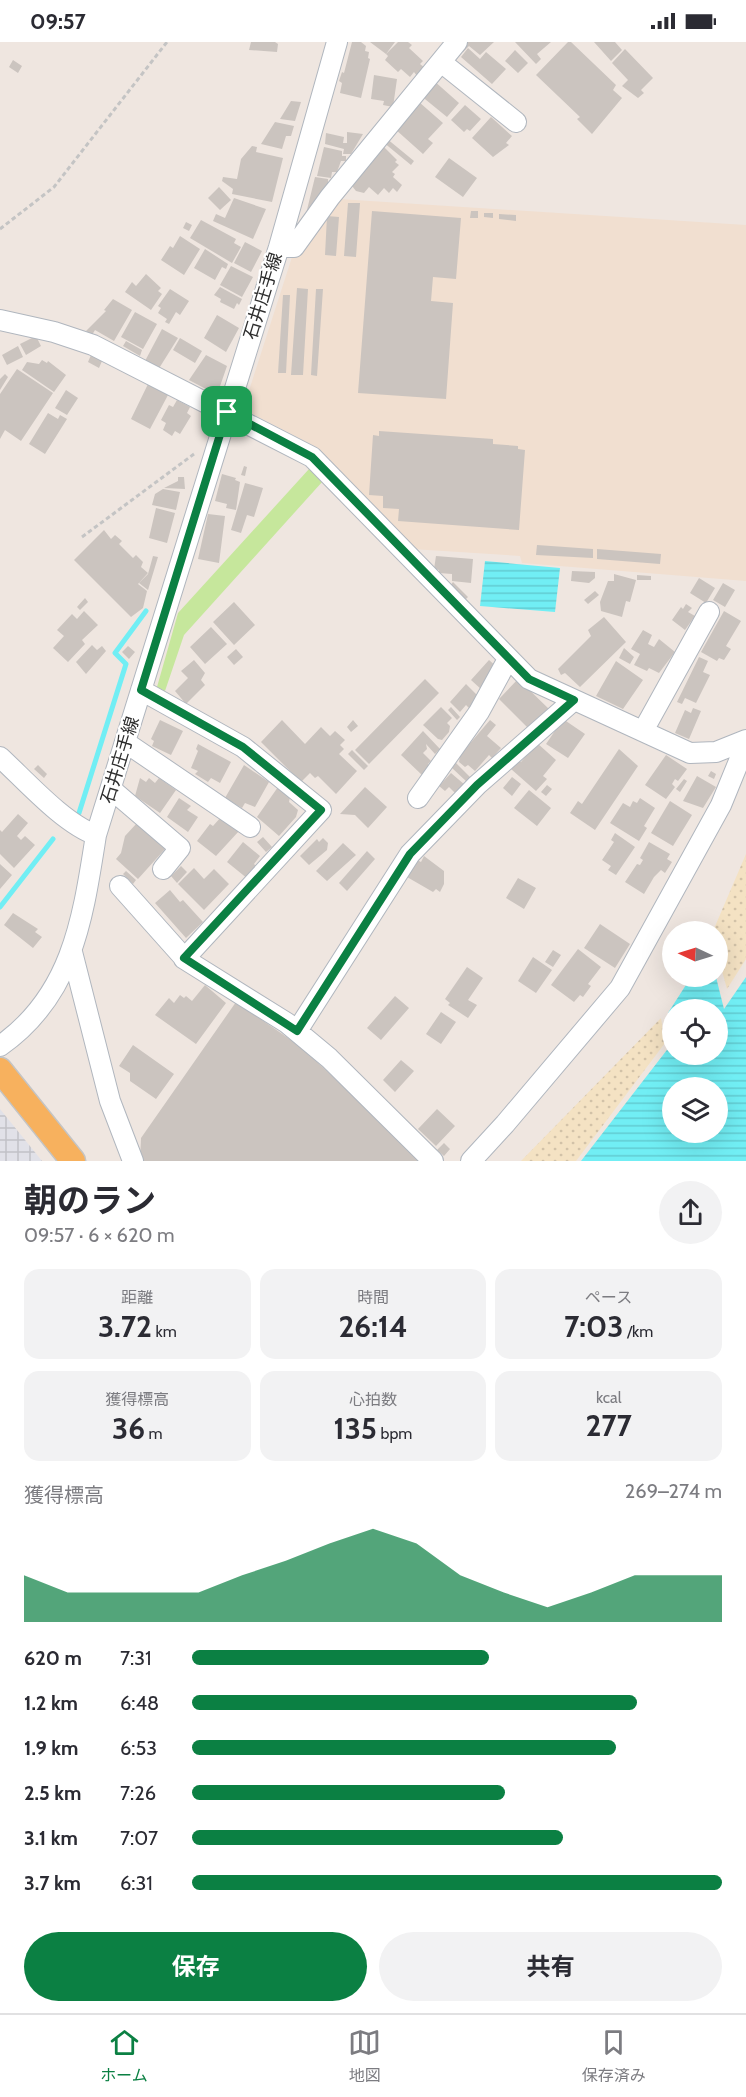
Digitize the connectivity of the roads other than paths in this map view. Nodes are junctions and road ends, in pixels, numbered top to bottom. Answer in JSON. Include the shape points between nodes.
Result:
{"nodes":[{"id":1,"x":337,"y":42,"type":"edge"},
{"id":2,"x":457,"y":42,"type":"edge"},
{"id":3,"x":441,"y":62,"type":"junction"},
{"id":4,"x":516,"y":122,"type":"dead end"},
{"id":5,"x":279,"y":247,"type":"junction"},
{"id":6,"x":0,"y":320,"type":"edge"},
{"id":7,"x":227,"y":412,"type":"junction"},
{"id":8,"x":709,"y":612,"type":"dead end"},
{"id":9,"x":508,"y":659,"type":"junction"},
{"id":10,"x":141,"y":690,"type":"junction"},
{"id":11,"x":574,"y":700,"type":"junction"},
{"id":12,"x":643,"y":731,"type":"junction"},
{"id":13,"x":746,"y":740,"type":"edge"},
{"id":14,"x":125,"y":742,"type":"junction"},
{"id":15,"x":746,"y":744,"type":"edge"},
{"id":16,"x":0,"y":757,"type":"edge"},
{"id":17,"x":111,"y":789,"type":"junction"},
{"id":18,"x":418,"y":798,"type":"dead end"},
{"id":19,"x":250,"y":827,"type":"dead end"},
{"id":20,"x":96,"y":835,"type":"junction"},
{"id":21,"x":163,"y":869,"type":"dead end"},
{"id":22,"x":120,"y":886,"type":"dead end"},
{"id":23,"x":72,"y":952,"type":"junction"},
{"id":24,"x":184,"y":958,"type":"junction"},
{"id":25,"x":297,"y":1031,"type":"junction"},
{"id":26,"x":0,"y":1046,"type":"edge"},
{"id":27,"x":0,"y":1070,"type":"edge"},
{"id":28,"x":73,"y":1161,"type":"edge"},
{"id":29,"x":133,"y":1161,"type":"edge"},
{"id":30,"x":432,"y":1161,"type":"edge"},
{"id":31,"x":471,"y":1161,"type":"edge"}],
"edges":[{"from":1,"to":5,"type":"street","name":"石井庄手線"},
{"from":2,"to":3,"type":"street"},
{"from":3,"to":4,"type":"street"},
{"from":3,"to":5,"type":"street","via":[[294,247]]},
{"from":5,"to":7,"type":"street","name":"石井庄手線"},
{"from":6,"to":7,"type":"street","via":[[93,345]]},
{"from":7,"to":9,"type":"street","via":[[312,457]]},
{"from":7,"to":10,"type":"street","name":"石井庄手線"},
{"from":8,"to":12,"type":"street"},
{"from":9,"to":11,"type":"street","via":[[529,679]]},
{"from":9,"to":18,"type":"street","via":[[479,712]]},
{"from":10,"to":14,"type":"street","name":"石井庄手線"},
{"from":10,"to":24,"type":"street","via":[[243,747],[321,810]]},
{"from":11,"to":12,"type":"street"},
{"from":11,"to":25,"type":"street","via":[[477,785],[410,854]]},
{"from":12,"to":13,"type":"street","via":[[690,753],[716,752]]},
{"from":14,"to":17,"type":"street","name":"石井庄手線"},
{"from":14,"to":19,"type":"street"},
{"from":15,"to":31,"type":"street","via":[[721,805],[620,988]]},
{"from":16,"to":20,"type":"street","via":[[61,812]]},
{"from":17,"to":20,"type":"street","name":"石井庄手線"},
{"from":17,"to":21,"type":"street","via":[[180,848]]},
{"from":20,"to":23,"type":"street","name":"石井庄手線","via":[[84,910]]},
{"from":22,"to":24,"type":"street"},
{"from":23,"to":26,"type":"street","name":"石井庄手線","via":[[49,998],[20,1032]]},
{"from":23,"to":29,"type":"street","via":[[102,1074]]},
{"from":24,"to":25,"type":"street"},
{"from":25,"to":30,"type":"street"},
{"from":27,"to":28,"type":"main road"}]}
